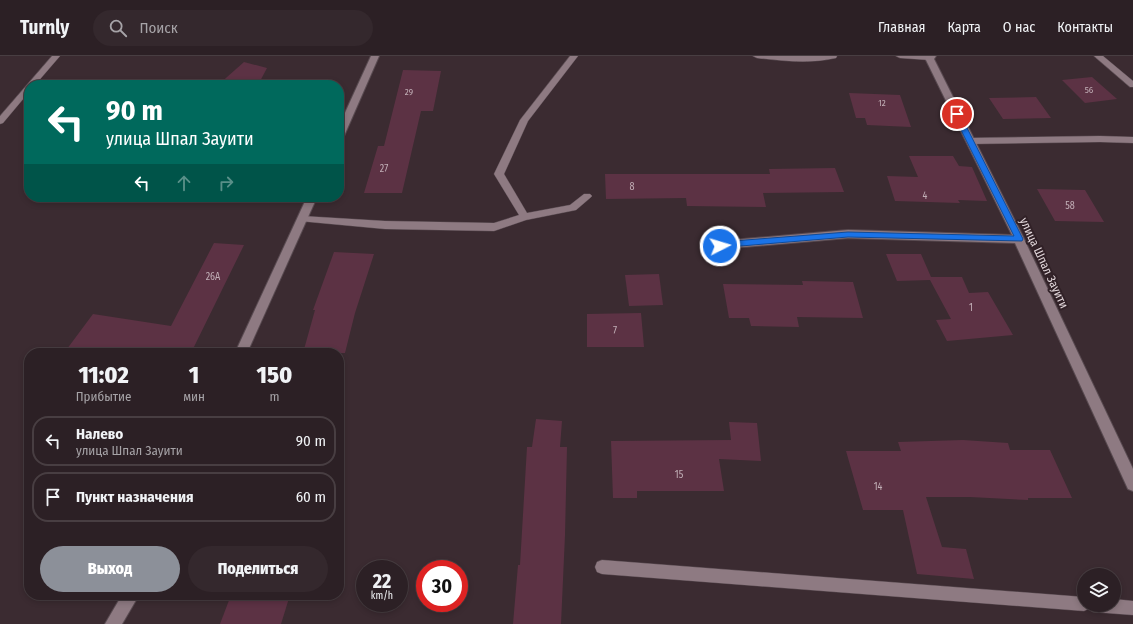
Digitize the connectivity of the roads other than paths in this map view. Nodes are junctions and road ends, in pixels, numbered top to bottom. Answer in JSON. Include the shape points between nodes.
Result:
{"nodes":[{"id":1,"x":56,"y":56,"type":"edge"},
{"id":2,"x":375,"y":56,"type":"edge"},
{"id":3,"x":574,"y":56,"type":"edge"},
{"id":4,"x":757,"y":56,"type":"edge"},
{"id":5,"x":833,"y":56,"type":"edge"},
{"id":6,"x":900,"y":56,"type":"edge"},
{"id":7,"x":1098,"y":56,"type":"edge"},
{"id":8,"x":930,"y":57,"type":"edge"},
{"id":9,"x":35,"y":80,"type":"edge"},
{"id":10,"x":1133,"y":85,"type":"edge"},
{"id":11,"x":24,"y":93,"type":"edge"},
{"id":12,"x":0,"y":121,"type":"edge"},
{"id":13,"x":344,"y":125,"type":"edge"},
{"id":14,"x":1133,"y":140,"type":"edge"},
{"id":15,"x":971,"y":141,"type":"junction"},
{"id":16,"x":587,"y":196,"type":"dead end"},
{"id":17,"x":310,"y":202,"type":"edge"},
{"id":18,"x":525,"y":217,"type":"junction"},
{"id":19,"x":302,"y":219,"type":"junction"},
{"id":20,"x":1019,"y":239,"type":"junction"},
{"id":21,"x":720,"y":246,"type":"dead end"},
{"id":22,"x":243,"y":348,"type":"edge"},
{"id":23,"x":1133,"y":484,"type":"edge"},
{"id":24,"x":602,"y":567,"type":"dead end"},
{"id":25,"x":128,"y":600,"type":"edge"},
{"id":26,"x":1077,"y":603,"type":"edge"},
{"id":27,"x":1121,"y":607,"type":"edge"},
{"id":28,"x":1133,"y":608,"type":"edge"},
{"id":29,"x":113,"y":624,"type":"edge"}],
"edges":[{"from":1,"to":9,"type":"lane"},
{"from":2,"to":13,"type":"street"},
{"from":3,"to":18,"type":"lane","via":[[524,120],[499,174]]},
{"from":4,"to":5,"type":"lane","via":[[813,59]]},
{"from":6,"to":8,"type":"lane"},
{"from":7,"to":10,"type":"lane"},
{"from":8,"to":15,"type":"street","name":"улица Шпал Зауити"},
{"from":11,"to":12,"type":"lane"},
{"from":14,"to":15,"type":"lane"},
{"from":15,"to":20,"type":"street","name":"улица Шпал Зауити"},
{"from":16,"to":18,"type":"lane","via":[[573,208]]},
{"from":17,"to":19,"type":"street"},
{"from":18,"to":19,"type":"lane","via":[[494,227],[385,225]]},
{"from":19,"to":22,"type":"street"},
{"from":20,"to":21,"type":"street","via":[[848,234]]},
{"from":20,"to":23,"type":"street","name":"улица Шпал Зауити"},
{"from":24,"to":26,"type":"lane"},
{"from":25,"to":29,"type":"street"},
{"from":27,"to":28,"type":"lane"}]}
